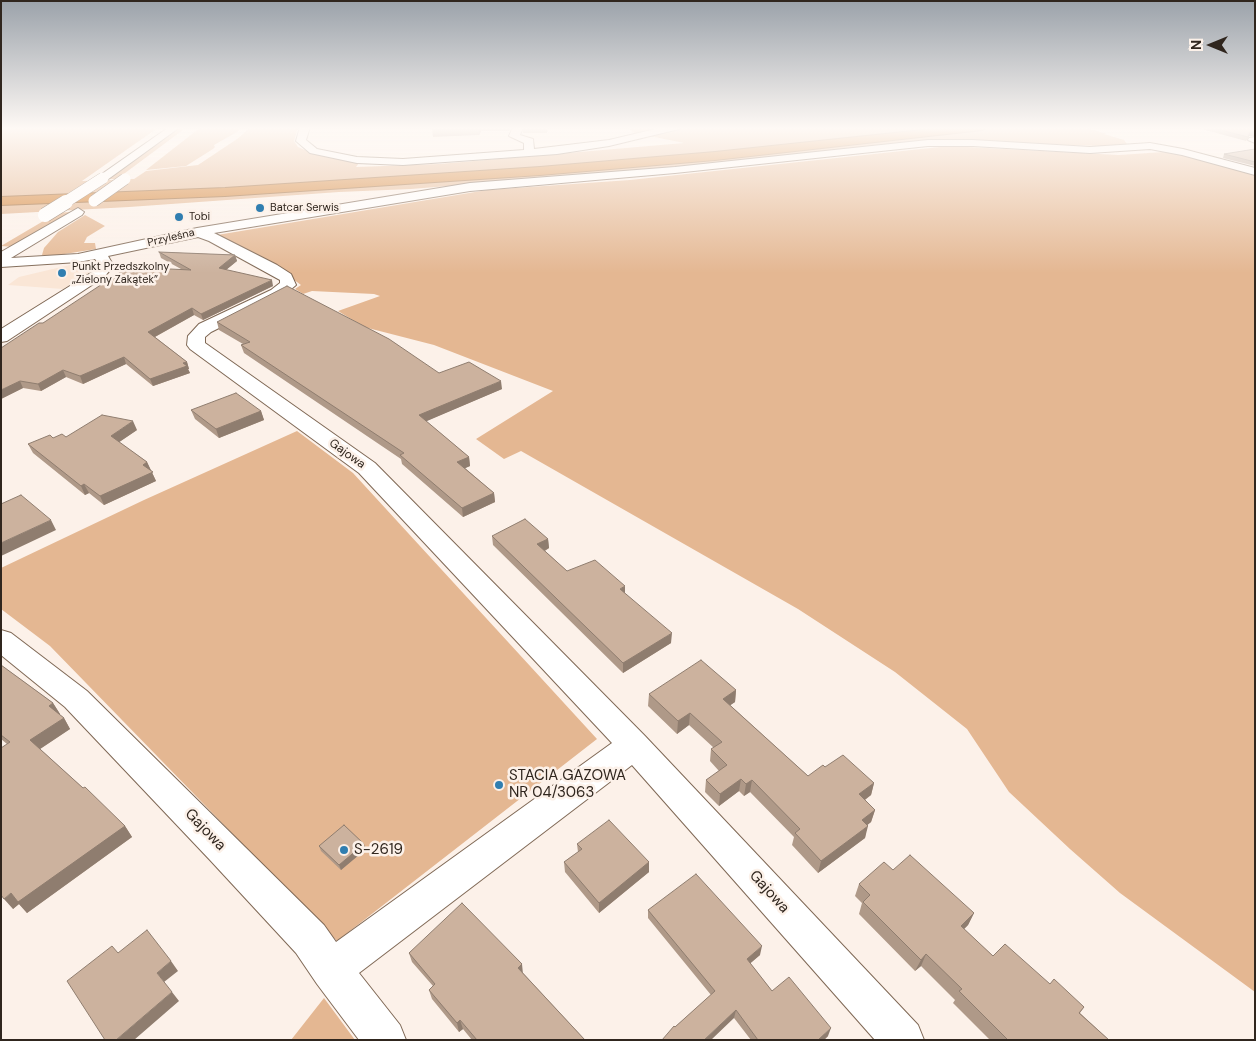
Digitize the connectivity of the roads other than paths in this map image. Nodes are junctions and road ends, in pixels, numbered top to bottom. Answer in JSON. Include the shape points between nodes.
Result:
{"nodes":[{"id":1,"x":107,"y":176,"type":"edge"},
{"id":2,"x":128,"y":176,"type":"dead end"},
{"id":3,"x":381,"y":176,"type":"edge"},
{"id":4,"x":474,"y":176,"type":"edge"},
{"id":5,"x":608,"y":176,"type":"edge"},
{"id":6,"x":1,"y":195,"type":"edge"},
{"id":7,"x":1,"y":202,"type":"edge"},
{"id":8,"x":41,"y":218,"type":"dead end"},
{"id":9,"x":197,"y":232,"type":"junction"},
{"id":10,"x":100,"y":254,"type":"junction"},
{"id":11,"x":1,"y":258,"type":"edge"},
{"id":12,"x":1,"y":263,"type":"edge"},
{"id":13,"x":1,"y":337,"type":"edge"},
{"id":14,"x":1,"y":640,"type":"edge"},
{"id":15,"x":634,"y":745,"type":"junction"},
{"id":16,"x":331,"y":970,"type":"junction"},
{"id":17,"x":385,"y":1040,"type":"edge"},
{"id":18,"x":903,"y":1040,"type":"edge"}],
"edges":[{"from":1,"to":8,"type":"street","bridge":true},
{"from":2,"to":11,"type":"street","bridge":true,"via":[[78,212]]},
{"from":3,"to":6,"type":"highway"},
{"from":4,"to":7,"type":"highway","via":[[225,192]]},
{"from":5,"to":9,"type":"street","name":"Przyleśna","via":[[470,187]]},
{"from":9,"to":10,"type":"street","name":"Przyleśna"},
{"from":9,"to":15,"type":"street","name":"Gajowa","via":[[272,268],[286,277],[288,285],[205,328],[197,336],[196,345],[367,468]]},
{"from":10,"to":12,"type":"street","name":"Przyleśna"},
{"from":10,"to":13,"type":"street","via":[[105,263],[99,274]]},
{"from":14,"to":16,"type":"street","name":"Gajowa","via":[[76,699],[310,939]]},
{"from":15,"to":16,"type":"street"},
{"from":15,"to":18,"type":"street","name":"Gajowa"},
{"from":16,"to":17,"type":"street","name":"Gajowa"}]}
